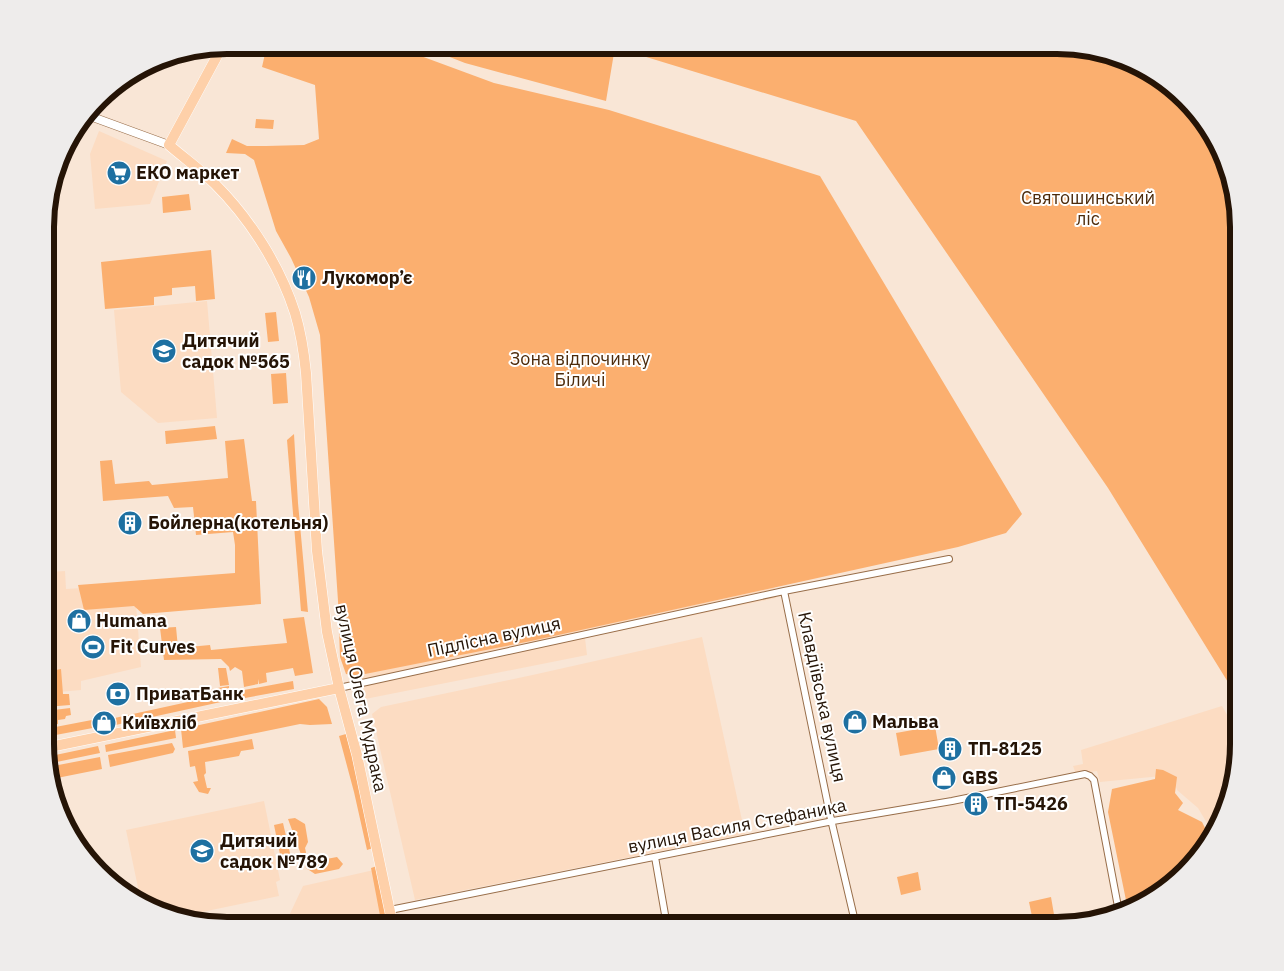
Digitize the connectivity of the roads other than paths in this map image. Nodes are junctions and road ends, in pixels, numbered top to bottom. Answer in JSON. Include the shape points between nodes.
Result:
{"nodes":[{"id":1,"x":219,"y":54,"type":"edge"},
{"id":2,"x":94,"y":117,"type":"edge"},
{"id":3,"x":169,"y":145,"type":"junction"},
{"id":4,"x":949,"y":559,"type":"dead end"},
{"id":5,"x":784,"y":591,"type":"junction"},
{"id":6,"x":339,"y":688,"type":"junction"},
{"id":7,"x":54,"y":746,"type":"edge"},
{"id":8,"x":832,"y":821,"type":"junction"},
{"id":9,"x":655,"y":857,"type":"junction"},
{"id":10,"x":1118,"y":906,"type":"edge"},
{"id":11,"x":390,"y":910,"type":"junction"},
{"id":12,"x":391,"y":917,"type":"edge"},
{"id":13,"x":665,"y":917,"type":"edge"},
{"id":14,"x":854,"y":917,"type":"edge"}],
"edges":[{"from":1,"to":3,"type":"main road"},
{"from":2,"to":3,"type":"street","name":"вулиця Олега Мудрака"},
{"from":3,"to":6,"type":"main road","name":"вулиця Олега Мудрака","via":[[215,184],[236,207],[274,266],[295,314],[306,373],[317,551]]},
{"from":4,"to":5,"type":"street","name":"Підлісна вулиця"},
{"from":5,"to":6,"type":"street","name":"Підлісна вулиця"},
{"from":5,"to":8,"type":"street","name":"Клавдіївська вулиця"},
{"from":6,"to":7,"type":"main road","name":"Підлісна вулиця"},
{"from":6,"to":11,"type":"main road","name":"вулиця Олега Мудрака","via":[[357,755]]},
{"from":8,"to":9,"type":"street","name":"вулиця Василя Стефаника"},
{"from":8,"to":10,"type":"street","name":"вулиця Василя Стефаника","via":[[1085,774],[1094,780]]},
{"from":8,"to":14,"type":"street","name":"Клавдіївська вулиця"},
{"from":9,"to":11,"type":"street","name":"вулиця Василя Стефаника"},
{"from":9,"to":13,"type":"street"},
{"from":11,"to":12,"type":"main road","name":"вулиця Олега Мудрака"}]}
